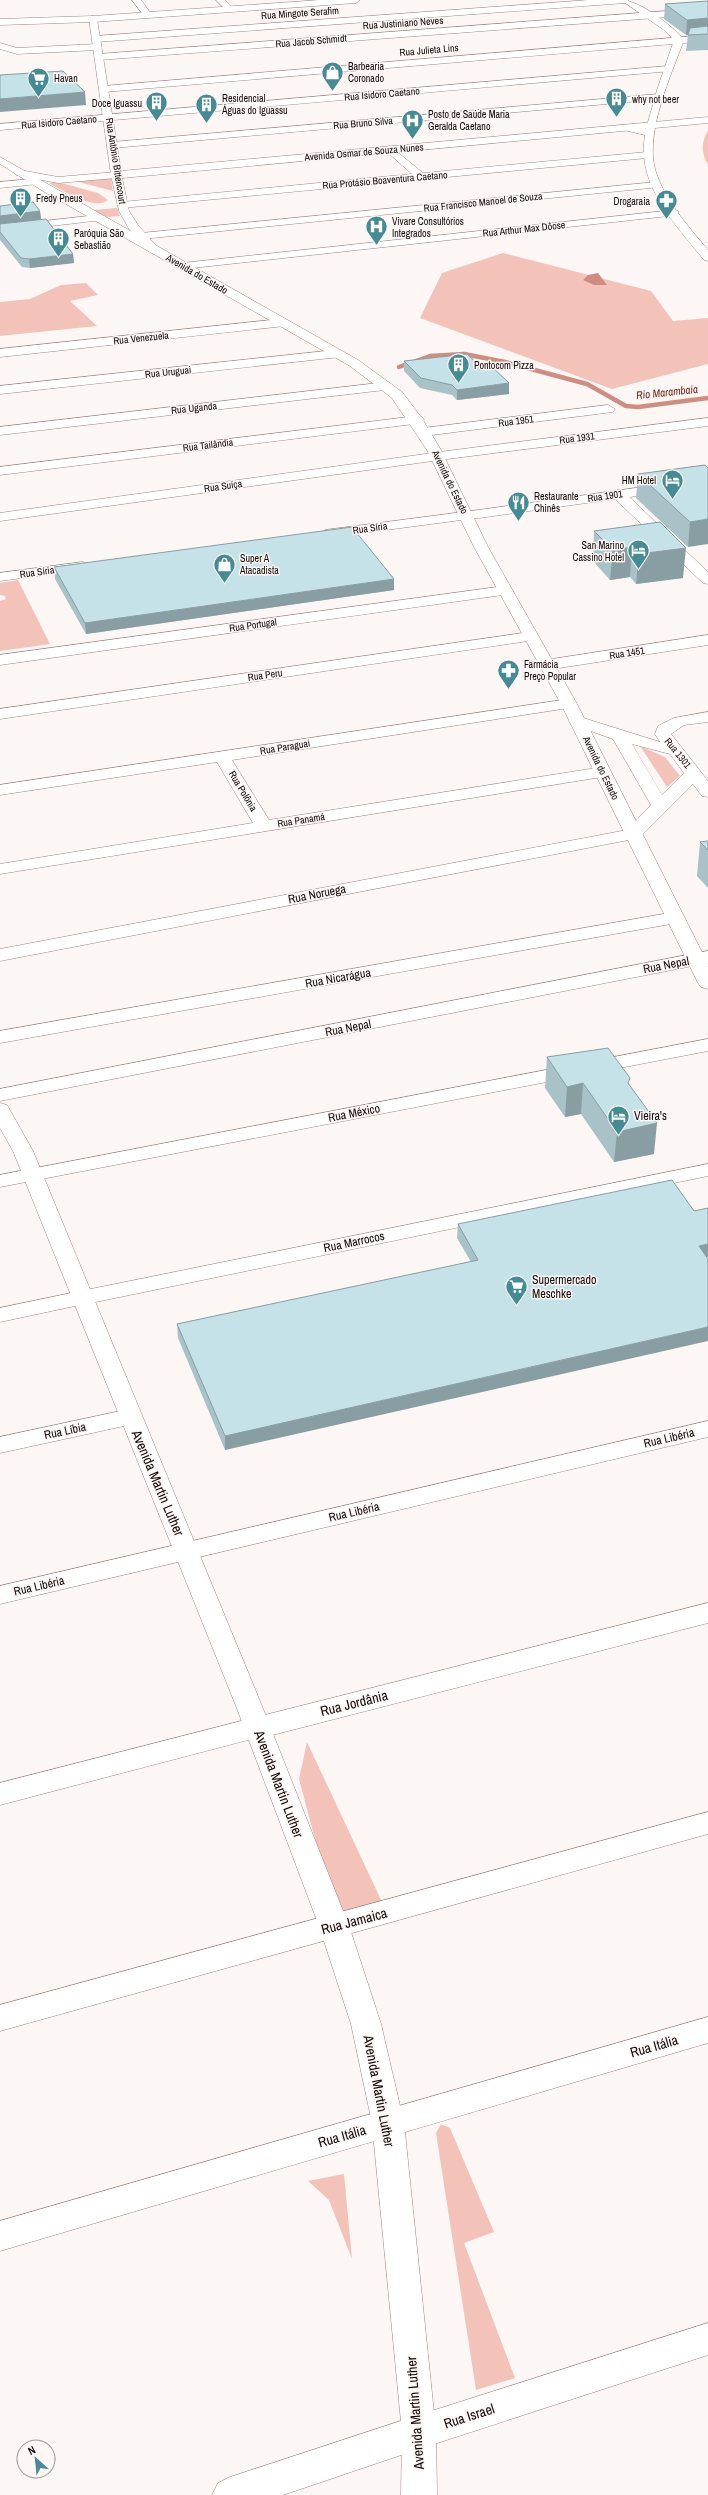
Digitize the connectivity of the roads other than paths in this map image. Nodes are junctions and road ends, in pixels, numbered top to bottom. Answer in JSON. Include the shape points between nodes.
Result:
{"nodes":[{"id":1,"x":136,"y":0,"type":"edge"},
{"id":2,"x":220,"y":0,"type":"edge"},
{"id":3,"x":356,"y":0,"type":"edge"},
{"id":4,"x":625,"y":0,"type":"edge"},
{"id":5,"x":230,"y":9,"type":"junction"},
{"id":6,"x":708,"y":11,"type":"edge"},
{"id":7,"x":148,"y":15,"type":"junction"},
{"id":8,"x":649,"y":16,"type":"junction"},
{"id":9,"x":93,"y":19,"type":"junction"},
{"id":10,"x":0,"y":22,"type":"edge"},
{"id":11,"x":667,"y":28,"type":"junction"},
{"id":12,"x":652,"y":29,"type":"dead end"},
{"id":13,"x":708,"y":38,"type":"edge"},
{"id":14,"x":679,"y":40,"type":"junction"},
{"id":15,"x":97,"y":43,"type":"junction"},
{"id":16,"x":0,"y":46,"type":"edge"},
{"id":17,"x":99,"y":57,"type":"junction"},
{"id":18,"x":668,"y":69,"type":"junction"},
{"id":19,"x":104,"y":89,"type":"junction"},
{"id":20,"x":660,"y":97,"type":"junction"},
{"id":21,"x":109,"y":118,"type":"junction"},
{"id":22,"x":704,"y":120,"type":"edge"},
{"id":23,"x":0,"y":127,"type":"edge"},
{"id":24,"x":651,"y":129,"type":"junction"},
{"id":25,"x":113,"y":145,"type":"junction"},
{"id":26,"x":390,"y":149,"type":"junction"},
{"id":27,"x":647,"y":155,"type":"junction"},
{"id":28,"x":0,"y":160,"type":"edge"},
{"id":29,"x":20,"y":173,"type":"junction"},
{"id":30,"x":116,"y":175,"type":"junction"},
{"id":31,"x":420,"y":176,"type":"junction"},
{"id":32,"x":34,"y":182,"type":"junction"},
{"id":33,"x":0,"y":185,"type":"edge"},
{"id":34,"x":656,"y":185,"type":"junction"},
{"id":35,"x":122,"y":205,"type":"junction"},
{"id":36,"x":674,"y":213,"type":"junction"},
{"id":37,"x":98,"y":218,"type":"junction"},
{"id":38,"x":0,"y":229,"type":"edge"},
{"id":39,"x":142,"y":236,"type":"junction"},
{"id":40,"x":151,"y":247,"type":"junction"},
{"id":41,"x":708,"y":258,"type":"edge"},
{"id":42,"x":183,"y":266,"type":"junction"},
{"id":43,"x":281,"y":323,"type":"junction"},
{"id":44,"x":0,"y":352,"type":"edge"},
{"id":45,"x":336,"y":354,"type":"junction"},
{"id":46,"x":388,"y":386,"type":"junction"},
{"id":47,"x":0,"y":390,"type":"edge"},
{"id":48,"x":608,"y":409,"type":"dead end"},
{"id":49,"x":708,"y":422,"type":"edge"},
{"id":50,"x":420,"y":426,"type":"junction"},
{"id":51,"x":0,"y":430,"type":"edge"},
{"id":52,"x":442,"y":455,"type":"junction"},
{"id":53,"x":0,"y":471,"type":"edge"},
{"id":54,"x":708,"y":482,"type":"edge"},
{"id":55,"x":618,"y":494,"type":"junction"},
{"id":56,"x":472,"y":514,"type":"junction"},
{"id":57,"x":0,"y":517,"type":"edge"},
{"id":58,"x":312,"y":536,"type":"edge"},
{"id":59,"x":94,"y":565,"type":"edge"},
{"id":60,"x":0,"y":577,"type":"edge"},
{"id":61,"x":708,"y":580,"type":"edge"},
{"id":62,"x":505,"y":591,"type":"junction"},
{"id":63,"x":530,"y":637,"type":"junction"},
{"id":64,"x":708,"y":640,"type":"edge"},
{"id":65,"x":0,"y":660,"type":"edge"},
{"id":66,"x":546,"y":665,"type":"junction"},
{"id":67,"x":569,"y":704,"type":"junction"},
{"id":68,"x":0,"y":714,"type":"edge"},
{"id":69,"x":708,"y":717,"type":"edge"},
{"id":70,"x":577,"y":721,"type":"junction"},
{"id":71,"x":619,"y":736,"type":"junction"},
{"id":72,"x":677,"y":751,"type":"junction"},
{"id":73,"x":222,"y":757,"type":"junction"},
{"id":74,"x":602,"y":772,"type":"junction"},
{"id":75,"x":694,"y":773,"type":"junction"},
{"id":76,"x":0,"y":790,"type":"edge"},
{"id":77,"x":708,"y":792,"type":"edge"},
{"id":78,"x":660,"y":806,"type":"junction"},
{"id":79,"x":264,"y":826,"type":"junction"},
{"id":80,"x":633,"y":834,"type":"junction"},
{"id":81,"x":0,"y":869,"type":"edge"},
{"id":82,"x":675,"y":918,"type":"junction"},
{"id":83,"x":0,"y":955,"type":"edge"},
{"id":84,"x":702,"y":958,"type":"edge"},
{"id":85,"x":708,"y":983,"type":"edge"},
{"id":86,"x":0,"y":1037,"type":"edge"},
{"id":87,"x":708,"y":1045,"type":"edge"},
{"id":88,"x":0,"y":1095,"type":"edge"},
{"id":89,"x":0,"y":1108,"type":"edge"},
{"id":90,"x":708,"y":1170,"type":"edge"},
{"id":91,"x":32,"y":1175,"type":"junction"},
{"id":92,"x":0,"y":1181,"type":"edge"},
{"id":93,"x":81,"y":1298,"type":"junction"},
{"id":94,"x":0,"y":1315,"type":"edge"},
{"id":95,"x":130,"y":1417,"type":"junction"},
{"id":96,"x":708,"y":1429,"type":"edge"},
{"id":97,"x":0,"y":1445,"type":"edge"},
{"id":98,"x":186,"y":1552,"type":"junction"},
{"id":99,"x":0,"y":1596,"type":"edge"},
{"id":100,"x":708,"y":1613,"type":"edge"},
{"id":101,"x":257,"y":1728,"type":"junction"},
{"id":102,"x":0,"y":1794,"type":"edge"},
{"id":103,"x":708,"y":1823,"type":"edge"},
{"id":104,"x":334,"y":1926,"type":"junction"},
{"id":105,"x":0,"y":2018,"type":"edge"},
{"id":106,"x":708,"y":2030,"type":"edge"},
{"id":107,"x":388,"y":2123,"type":"junction"},
{"id":108,"x":0,"y":2236,"type":"edge"},
{"id":109,"x":708,"y":2339,"type":"edge"},
{"id":110,"x":419,"y":2432,"type":"junction"},
{"id":111,"x":230,"y":2495,"type":"edge"},
{"id":112,"x":419,"y":2495,"type":"edge"}],
"edges":[{"from":1,"to":7,"type":"street"},
{"from":2,"to":5,"type":"street"},
{"from":3,"to":5,"type":"street"},
{"from":4,"to":8,"type":"street"},
{"from":4,"to":15,"type":"street","name":"Rua Mingote Serafim"},
{"from":5,"to":7,"type":"street"},
{"from":6,"to":8,"type":"street","name":"Rua Justiniano Neves"},
{"from":7,"to":9,"type":"street"},
{"from":8,"to":11,"type":"street"},
{"from":8,"to":17,"type":"street","name":"Rua Justiniano Neves"},
{"from":9,"to":10,"type":"street"},
{"from":9,"to":15,"type":"street","name":"Rua Antônio Bittencourt"},
{"from":11,"to":12,"type":"street"},
{"from":11,"to":14,"type":"street"},
{"from":13,"to":14,"type":"street","name":"Rua Julieta Lins"},
{"from":14,"to":18,"type":"street"},
{"from":14,"to":19,"type":"street","name":"Rua Julieta Lins"},
{"from":15,"to":16,"type":"street","name":"Rua Mingote Serafim","via":[[17,51]]},
{"from":15,"to":17,"type":"street","name":"Rua Antônio Bittencourt"},
{"from":17,"to":19,"type":"street","name":"Rua Antônio Bittencourt","via":[[105,69]]},
{"from":18,"to":20,"type":"street"},
{"from":18,"to":21,"type":"street","name":"Rua Isidoro Caetano"},
{"from":19,"to":21,"type":"street","name":"Rua Antônio Bittencourt"},
{"from":20,"to":24,"type":"street"},
{"from":20,"to":25,"type":"street","name":"Rua Bruno Silva"},
{"from":21,"to":23,"type":"street","name":"Rua Isidoro Caetano"},
{"from":21,"to":25,"type":"street","name":"Rua Antônio Bittencourt"},
{"from":22,"to":24,"type":"street","name":"Avenida Osmar de Souza Nunes"},
{"from":24,"to":26,"type":"street","name":"Avenida Osmar de Souza Nunes","via":[[621,128]]},
{"from":24,"to":27,"type":"street"},
{"from":25,"to":30,"type":"street","name":"Rua Antônio Bittencourt"},
{"from":26,"to":30,"type":"street","name":"Avenida Osmar de Souza Nunes"},
{"from":26,"to":31,"type":"street"},
{"from":27,"to":31,"type":"street","name":"Rua Protásio Boaventura Caetano"},
{"from":27,"to":34,"type":"street"},
{"from":28,"to":29,"type":"street","name":"Avenida do Estado"},
{"from":29,"to":30,"type":"street","name":"Avenida Osmar de Souza Nunes","via":[[58,180]]},
{"from":29,"to":32,"type":"street","name":"Avenida do Estado"},
{"from":30,"to":35,"type":"street","name":"Rua Antônio Bittencourt"},
{"from":31,"to":35,"type":"street","name":"Rua Protásio Boaventura Caetano"},
{"from":32,"to":33,"type":"street"},
{"from":32,"to":37,"type":"street","name":"Avenida do Estado"},
{"from":34,"to":36,"type":"street"},
{"from":34,"to":39,"type":"street","name":"Rua Francisco Manoel de Souza"},
{"from":35,"to":39,"type":"street","name":"Rua Antônio Bittencourt","via":[[128,218]]},
{"from":36,"to":41,"type":"street"},
{"from":36,"to":42,"type":"street","name":"Rua Arthur Max Dôose"},
{"from":37,"to":38,"type":"street"},
{"from":37,"to":40,"type":"street","name":"Avenida do Estado"},
{"from":39,"to":40,"type":"street","name":"Rua Antônio Bittencourt"},
{"from":40,"to":42,"type":"street","name":"Avenida do Estado"},
{"from":42,"to":43,"type":"street","name":"Avenida do Estado"},
{"from":43,"to":44,"type":"street","name":"Rua Venezuela"},
{"from":43,"to":45,"type":"street","name":"Avenida do Estado"},
{"from":45,"to":46,"type":"street","name":"Avenida do Estado"},
{"from":45,"to":47,"type":"street","name":"Rua Uruguai"},
{"from":46,"to":50,"type":"street","name":"Avenida do Estado"},
{"from":46,"to":51,"type":"street","name":"Rua Uganda"},
{"from":48,"to":50,"type":"street","name":"Rua 1951"},
{"from":49,"to":52,"type":"street","name":"Rua 1931"},
{"from":50,"to":52,"type":"street","name":"Avenida do Estado"},
{"from":50,"to":53,"type":"street","name":"Rua Tailândia"},
{"from":52,"to":56,"type":"street","name":"Avenida do Estado"},
{"from":52,"to":57,"type":"street","name":"Rua Suíça"},
{"from":54,"to":55,"type":"street","name":"Rua 1901"},
{"from":55,"to":56,"type":"street","name":"Rua 1901"},
{"from":55,"to":61,"type":"street"},
{"from":56,"to":58,"type":"street","name":"Rua Síria"},
{"from":56,"to":62,"type":"street","name":"Avenida do Estado"},
{"from":59,"to":60,"type":"street","name":"Rua Síria"},
{"from":62,"to":63,"type":"street","name":"Avenida do Estado"},
{"from":62,"to":65,"type":"street","name":"Rua Portugal"},
{"from":63,"to":66,"type":"street","name":"Avenida do Estado"},
{"from":63,"to":68,"type":"street","name":"Rua Peru"},
{"from":64,"to":66,"type":"street","name":"Rua 1451"},
{"from":66,"to":67,"type":"street","name":"Avenida do Estado"},
{"from":67,"to":70,"type":"street","name":"Avenida do Estado"},
{"from":67,"to":73,"type":"street","name":"Rua Paraguai"},
{"from":69,"to":72,"type":"street","name":"Rua 1301","via":[[680,721],[664,728],[663,734]]},
{"from":70,"to":71,"type":"street"},
{"from":70,"to":74,"type":"street","name":"Avenida do Estado"},
{"from":71,"to":72,"type":"street"},
{"from":71,"to":78,"type":"street"},
{"from":72,"to":75,"type":"street","name":"Rua 1301"},
{"from":73,"to":76,"type":"street","name":"Rua Paraguai"},
{"from":73,"to":79,"type":"street","name":"Rua Polônia"},
{"from":74,"to":79,"type":"street","name":"Rua Panamá"},
{"from":74,"to":80,"type":"street","name":"Avenida do Estado"},
{"from":75,"to":77,"type":"street","name":"Rua 1301"},
{"from":75,"to":78,"type":"street"},
{"from":78,"to":80,"type":"street"},
{"from":79,"to":81,"type":"street","name":"Rua Panamá"},
{"from":80,"to":82,"type":"street","name":"Avenida do Estado"},
{"from":80,"to":83,"type":"street","name":"Rua Noruega"},
{"from":82,"to":84,"type":"street","name":"Avenida do Estado"},
{"from":82,"to":86,"type":"street","name":"Rua Nicarágua"},
{"from":84,"to":85,"type":"street","name":"Avenida do Estado"},
{"from":84,"to":88,"type":"street","name":"Rua Nepal"},
{"from":87,"to":91,"type":"street","name":"Rua México"},
{"from":89,"to":91,"type":"street","name":"Avenida Martin Luther","via":[[23,1151]]},
{"from":90,"to":93,"type":"street","name":"Rua Marrocos"},
{"from":91,"to":92,"type":"street","name":"Rua México"},
{"from":91,"to":93,"type":"street","name":"Avenida Martin Luther"},
{"from":93,"to":94,"type":"street","name":"Rua Marrocos"},
{"from":93,"to":95,"type":"street","name":"Avenida Martin Luther"},
{"from":95,"to":97,"type":"street","name":"Rua Líbia"},
{"from":95,"to":98,"type":"street","name":"Avenida Martin Luther"},
{"from":96,"to":98,"type":"street","name":"Rua Libéria"},
{"from":98,"to":99,"type":"street","name":"Rua Libéria"},
{"from":98,"to":101,"type":"street","name":"Avenida Martin Luther"},
{"from":100,"to":101,"type":"street","name":"Rua Jordânia"},
{"from":101,"to":102,"type":"street","name":"Rua Jordânia"},
{"from":101,"to":104,"type":"street","name":"Avenida Martin Luther"},
{"from":103,"to":104,"type":"street","name":"Rua Jamaica"},
{"from":104,"to":105,"type":"street","name":"Rua Jamaica"},
{"from":104,"to":107,"type":"street","name":"Avenida Martin Luther","via":[[366,2024]]},
{"from":106,"to":107,"type":"street","name":"Rua Itália"},
{"from":107,"to":108,"type":"street","name":"Rua Itália"},
{"from":107,"to":110,"type":"street","name":"Avenida Martin Luther"},
{"from":109,"to":110,"type":"street","name":"Rua Israel"},
{"from":110,"to":111,"type":"street","name":"Rua Israel"},
{"from":110,"to":112,"type":"street","name":"Avenida Martin Luther"}]}
